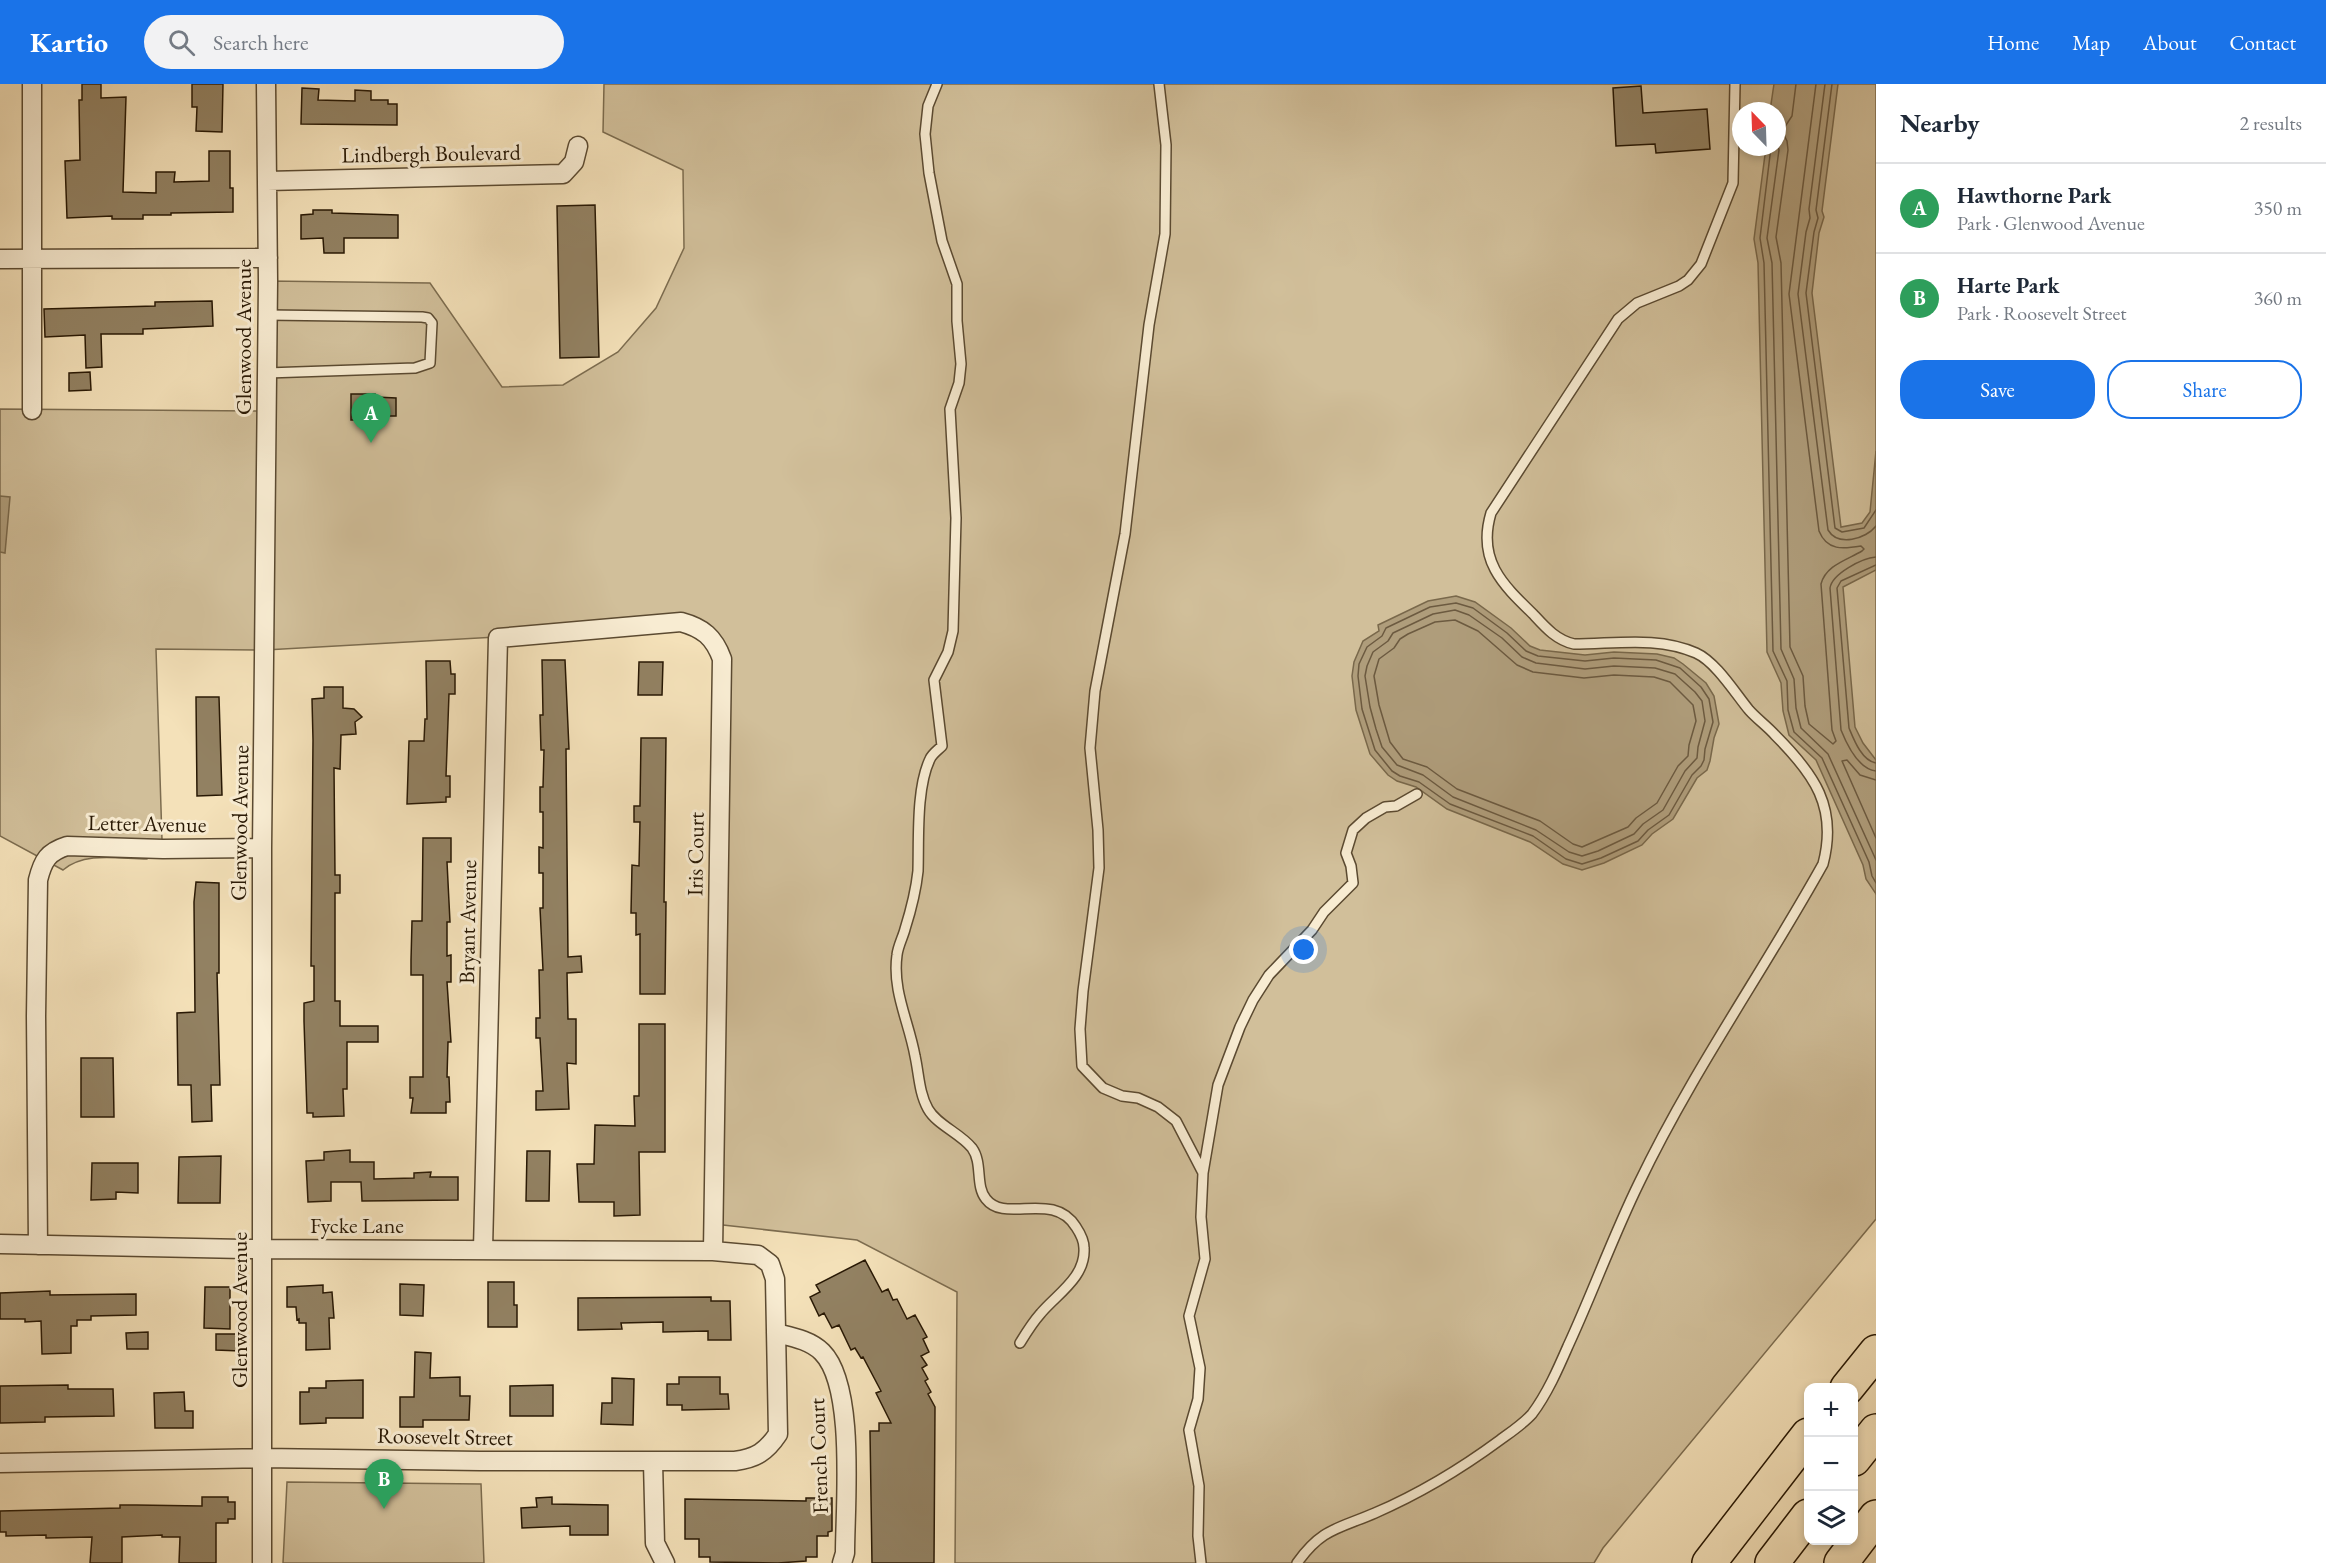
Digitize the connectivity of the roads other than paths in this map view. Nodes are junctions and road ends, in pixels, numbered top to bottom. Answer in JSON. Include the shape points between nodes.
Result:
{"nodes":[{"id":1,"x":32,"y":84,"type":"edge"},
{"id":2,"x":266,"y":84,"type":"edge"},
{"id":3,"x":937,"y":84,"type":"edge"},
{"id":4,"x":1159,"y":84,"type":"edge"},
{"id":5,"x":1735,"y":84,"type":"edge"},
{"id":6,"x":578,"y":146,"type":"dead end"},
{"id":7,"x":267,"y":180,"type":"junction"},
{"id":8,"x":268,"y":258,"type":"junction"},
{"id":9,"x":0,"y":259,"type":"edge"},
{"id":10,"x":32,"y":259,"type":"junction"},
{"id":11,"x":267,"y":315,"type":"junction"},
{"id":12,"x":267,"y":373,"type":"junction"},
{"id":13,"x":32,"y":410,"type":"dead end"},
{"id":14,"x":539,"y":634,"type":"joint"},
{"id":15,"x":1417,"y":794,"type":"dead end"},
{"id":16,"x":262,"y":848,"type":"junction"},
{"id":17,"x":1203,"y":1173,"type":"junction"},
{"id":18,"x":0,"y":1245,"type":"edge"},
{"id":19,"x":38,"y":1245,"type":"junction"},
{"id":20,"x":262,"y":1249,"type":"junction"},
{"id":21,"x":483,"y":1250,"type":"junction"},
{"id":22,"x":713,"y":1251,"type":"junction"},
{"id":23,"x":776,"y":1333,"type":"junction"},
{"id":24,"x":1020,"y":1343,"type":"dead end"},
{"id":25,"x":1876,"y":1353,"type":"edge"},
{"id":26,"x":1850,"y":1383,"type":"edge"},
{"id":27,"x":1876,"y":1431,"type":"edge"},
{"id":28,"x":1807,"y":1437,"type":"edge"},
{"id":29,"x":1858,"y":1454,"type":"edge"},
{"id":30,"x":263,"y":1458,"type":"junction"},
{"id":31,"x":653,"y":1462,"type":"junction"},
{"id":32,"x":0,"y":1463,"type":"edge"},
{"id":33,"x":1876,"y":1517,"type":"edge"},
{"id":34,"x":1804,"y":1523,"type":"edge"},
{"id":35,"x":262,"y":1563,"type":"edge"},
{"id":36,"x":665,"y":1563,"type":"edge"},
{"id":37,"x":842,"y":1563,"type":"edge"},
{"id":38,"x":1201,"y":1563,"type":"edge"},
{"id":39,"x":1297,"y":1563,"type":"edge"},
{"id":40,"x":1709,"y":1563,"type":"edge"},
{"id":41,"x":1773,"y":1563,"type":"edge"},
{"id":42,"x":1841,"y":1563,"type":"edge"}],
"edges":[{"from":1,"to":10,"type":"street"},
{"from":2,"to":7,"type":"street","name":"Glenwood Avenue"},
{"from":3,"to":24,"type":"lane","via":[[928,106],[925,134],[942,241],[957,284],[961,364],[950,409],[956,518],[953,631],[934,680],[942,746],[930,758],[921,795],[917,875],[897,954],[897,987],[929,1110],[973,1150],[980,1166],[984,1198],[993,1206],[1004,1208],[1050,1208],[1069,1218],[1081,1235],[1082,1264],[1074,1280],[1041,1313]]},
{"from":4,"to":17,"type":"lane","via":[[1166,145],[1165,234],[1149,325],[1125,534],[1095,691],[1090,748],[1099,868],[1080,1029],[1082,1066],[1103,1088],[1158,1107],[1176,1121]]},
{"from":5,"to":39,"type":"lane","via":[[1733,183],[1701,264],[1679,286],[1637,303],[1618,319],[1491,513],[1487,547],[1503,584],[1565,642],[1656,642],[1706,659],[1814,779],[1826,813],[1827,847],[1822,864],[1725,1024],[1639,1182],[1563,1358],[1531,1415],[1471,1461],[1384,1508],[1322,1534]]},
{"from":6,"to":7,"type":"street","name":"Lindbergh Boulevard","via":[[574,162],[562,174]]},
{"from":7,"to":8,"type":"street","name":"Glenwood Avenue"},
{"from":8,"to":10,"type":"street"},
{"from":8,"to":11,"type":"street","name":"Glenwood Avenue"},
{"from":9,"to":10,"type":"street"},
{"from":10,"to":13,"type":"street"},
{"from":11,"to":12,"type":"street","name":"Glenwood Avenue"},
{"from":11,"to":12,"type":"lane","via":[[422,317],[432,323],[430,363],[424,366]]},
{"from":12,"to":16,"type":"street","name":"Glenwood Avenue"},
{"from":14,"to":21,"type":"street","name":"Bryant Avenue","via":[[498,638]]},
{"from":14,"to":22,"type":"street","name":"Iris Court","via":[[681,622],[708,633],[722,659]]},
{"from":15,"to":17,"type":"lane","via":[[1396,806],[1385,807],[1353,830],[1346,853],[1353,883],[1269,975],[1253,1000],[1218,1085]]},
{"from":16,"to":19,"type":"street","name":"Letter Avenue","via":[[67,846],[52,851],[41,867],[36,1016]]},
{"from":16,"to":20,"type":"street","name":"Glenwood Avenue"},
{"from":17,"to":38,"type":"lane","via":[[1201,1217],[1205,1259],[1189,1316],[1200,1368],[1198,1399],[1189,1430],[1199,1486]]},
{"from":18,"to":19,"type":"street","name":"Fycke Lane"},
{"from":19,"to":20,"type":"street","name":"Fycke Lane"},
{"from":20,"to":21,"type":"street","name":"Fycke Lane"},
{"from":20,"to":30,"type":"street","name":"Glenwood Avenue"},
{"from":21,"to":22,"type":"street","name":"Fycke Lane"},
{"from":22,"to":23,"type":"street","via":[[758,1255],[770,1264],[775,1279]]},
{"from":23,"to":31,"type":"street","name":"Roosevelt Street","via":[[778,1434],[770,1447],[751,1459]]},
{"from":23,"to":37,"type":"street","name":"French Court","via":[[803,1340],[822,1352],[834,1370],[843,1399],[846,1423]]},
{"from":25,"to":26,"type":"highway"},
{"from":27,"to":29,"type":"highway"},
{"from":28,"to":40,"type":"highway"},
{"from":30,"to":31,"type":"street","name":"Roosevelt Street"},
{"from":30,"to":32,"type":"street","name":"Roosevelt Street"},
{"from":30,"to":35,"type":"street","name":"Glenwood Avenue"},
{"from":31,"to":36,"type":"street","via":[[655,1543]]},
{"from":33,"to":42,"type":"highway"},
{"from":34,"to":41,"type":"highway"}]}
